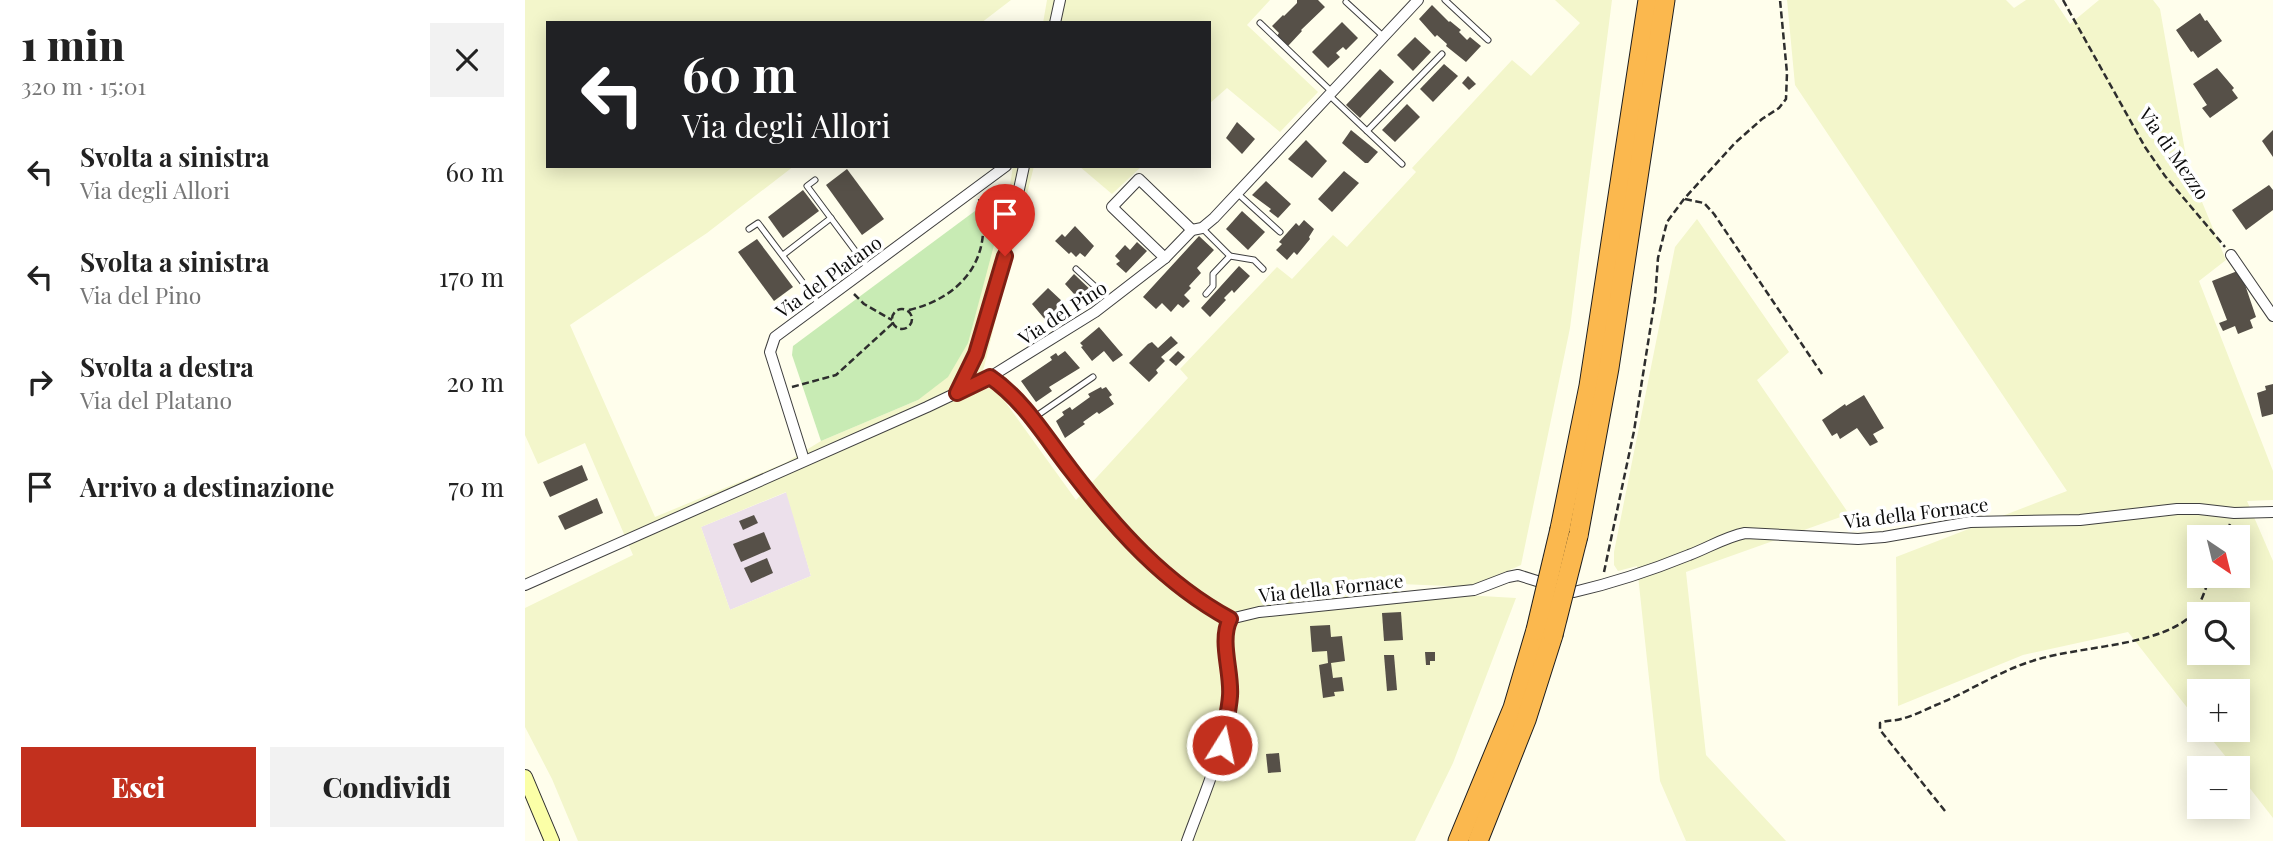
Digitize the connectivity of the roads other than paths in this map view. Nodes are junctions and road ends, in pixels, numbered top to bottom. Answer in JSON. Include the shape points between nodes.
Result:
{"nodes":[{"id":1,"x":1060,"y":0,"type":"edge"},
{"id":2,"x":1418,"y":0,"type":"edge"},
{"id":3,"x":1445,"y":0,"type":"edge"},
{"id":4,"x":1647,"y":0,"type":"edge"},
{"id":5,"x":1665,"y":0,"type":"edge"},
{"id":6,"x":1346,"y":2,"type":"dead end"},
{"id":7,"x":1055,"y":21,"type":"edge"},
{"id":8,"x":1260,"y":23,"type":"dead end"},
{"id":9,"x":1384,"y":37,"type":"junction"},
{"id":10,"x":1488,"y":40,"type":"dead end"},
{"id":11,"x":1441,"y":54,"type":"dead end"},
{"id":12,"x":1330,"y":94,"type":"junction"},
{"id":13,"x":1367,"y":131,"type":"junction"},
{"id":14,"x":1402,"y":164,"type":"dead end"},
{"id":15,"x":1003,"y":168,"type":"edge"},
{"id":16,"x":1024,"y":168,"type":"edge"},
{"id":17,"x":815,"y":180,"type":"dead end"},
{"id":18,"x":1237,"y":193,"type":"junction"},
{"id":19,"x":831,"y":218,"type":"junction"},
{"id":20,"x":750,"y":229,"type":"dead end"},
{"id":21,"x":1197,"y":229,"type":"junction"},
{"id":22,"x":1280,"y":232,"type":"dead end"},
{"id":23,"x":783,"y":255,"type":"junction"},
{"id":24,"x":2231,"y":255,"type":"road end"},
{"id":25,"x":1230,"y":256,"type":"junction"},
{"id":26,"x":1164,"y":258,"type":"junction"},
{"id":27,"x":868,"y":268,"type":"junction"},
{"id":28,"x":1076,"y":269,"type":"dead end"},
{"id":29,"x":1263,"y":269,"type":"dead end"},
{"id":30,"x":1206,"y":293,"type":"dead end"},
{"id":31,"x":1111,"y":301,"type":"junction"},
{"id":32,"x":819,"y":304,"type":"junction"},
{"id":33,"x":2273,"y":316,"type":"edge"},
{"id":34,"x":990,"y":377,"type":"junction"},
{"id":35,"x":1093,"y":377,"type":"dead end"},
{"id":36,"x":957,"y":393,"type":"junction"},
{"id":37,"x":1032,"y":419,"type":"junction"},
{"id":38,"x":804,"y":460,"type":"junction"},
{"id":39,"x":2272,"y":515,"type":"edge"},
{"id":40,"x":1569,"y":532,"type":"junction"},
{"id":41,"x":1537,"y":581,"type":"dead end"},
{"id":42,"x":525,"y":584,"type":"edge"},
{"id":43,"x":1574,"y":592,"type":"dead end"},
{"id":44,"x":1230,"y":619,"type":"junction"},
{"id":45,"x":1544,"y":632,"type":"junction"},
{"id":46,"x":525,"y":777,"type":"edge"},
{"id":47,"x":552,"y":841,"type":"edge"},
{"id":48,"x":1187,"y":841,"type":"edge"},
{"id":49,"x":1458,"y":841,"type":"edge"},
{"id":50,"x":1478,"y":841,"type":"edge"}],
"edges":[{"from":1,"to":7,"type":"street"},
{"from":2,"to":9,"type":"street","name":"Via del Pino"},
{"from":3,"to":10,"type":"lane"},
{"from":4,"to":40,"type":"highway"},
{"from":5,"to":40,"type":"highway","via":[[1609,368]]},
{"from":6,"to":9,"type":"lane"},
{"from":8,"to":12,"type":"lane"},
{"from":9,"to":12,"type":"street","name":"Via del Pino"},
{"from":11,"to":13,"type":"lane"},
{"from":12,"to":13,"type":"lane"},
{"from":12,"to":18,"type":"street","name":"Via del Pino"},
{"from":13,"to":14,"type":"lane"},
{"from":15,"to":27,"type":"street","name":"Via del Platano"},
{"from":16,"to":36,"type":"street","via":[[984,328]]},
{"from":17,"to":19,"type":"lane","via":[[807,186]]},
{"from":18,"to":21,"type":"street","name":"Via del Pino"},
{"from":18,"to":22,"type":"lane"},
{"from":19,"to":23,"type":"lane"},
{"from":19,"to":27,"type":"lane"},
{"from":20,"to":23,"type":"lane","via":[[758,223]]},
{"from":21,"to":25,"type":"lane"},
{"from":21,"to":26,"type":"street","name":"Via del Pino"},
{"from":21,"to":26,"type":"street","via":[[1139,179],[1112,207]]},
{"from":23,"to":32,"type":"lane"},
{"from":24,"to":33,"type":"street"},
{"from":25,"to":29,"type":"lane","via":[[1254,260]]},
{"from":25,"to":30,"type":"lane","via":[[1213,274],[1213,286]]},
{"from":26,"to":31,"type":"street","name":"Via del Pino"},
{"from":27,"to":32,"type":"street","name":"Via del Platano"},
{"from":28,"to":31,"type":"lane"},
{"from":31,"to":34,"type":"street","name":"Via del Pino"},
{"from":32,"to":38,"type":"street","name":"Via del Platano","via":[[775,337],[770,352]]},
{"from":34,"to":36,"type":"street","name":"Via del Pino"},
{"from":34,"to":37,"type":"street","via":[[1013,395]]},
{"from":35,"to":37,"type":"lane"},
{"from":36,"to":38,"type":"street","name":"Via del Pino"},
{"from":37,"to":44,"type":"street","via":[[1137,550],[1183,590]]},
{"from":38,"to":42,"type":"street","name":"Via del Pino"},
{"from":39,"to":43,"type":"street","name":"Via della Fornace","via":[[2177,509],[2080,520],[1970,522],[1858,539],[1745,533]]},
{"from":40,"to":45,"type":"highway","bridge":true},
{"from":41,"to":44,"type":"street","name":"Via della Fornace","via":[[1518,575],[1474,590],[1259,612]]},
{"from":44,"to":48,"type":"street","via":[[1226,638],[1230,695],[1222,745]]},
{"from":45,"to":49,"type":"highway"},
{"from":45,"to":50,"type":"highway","via":[[1526,720]]},
{"from":46,"to":47,"type":"main road"}]}
